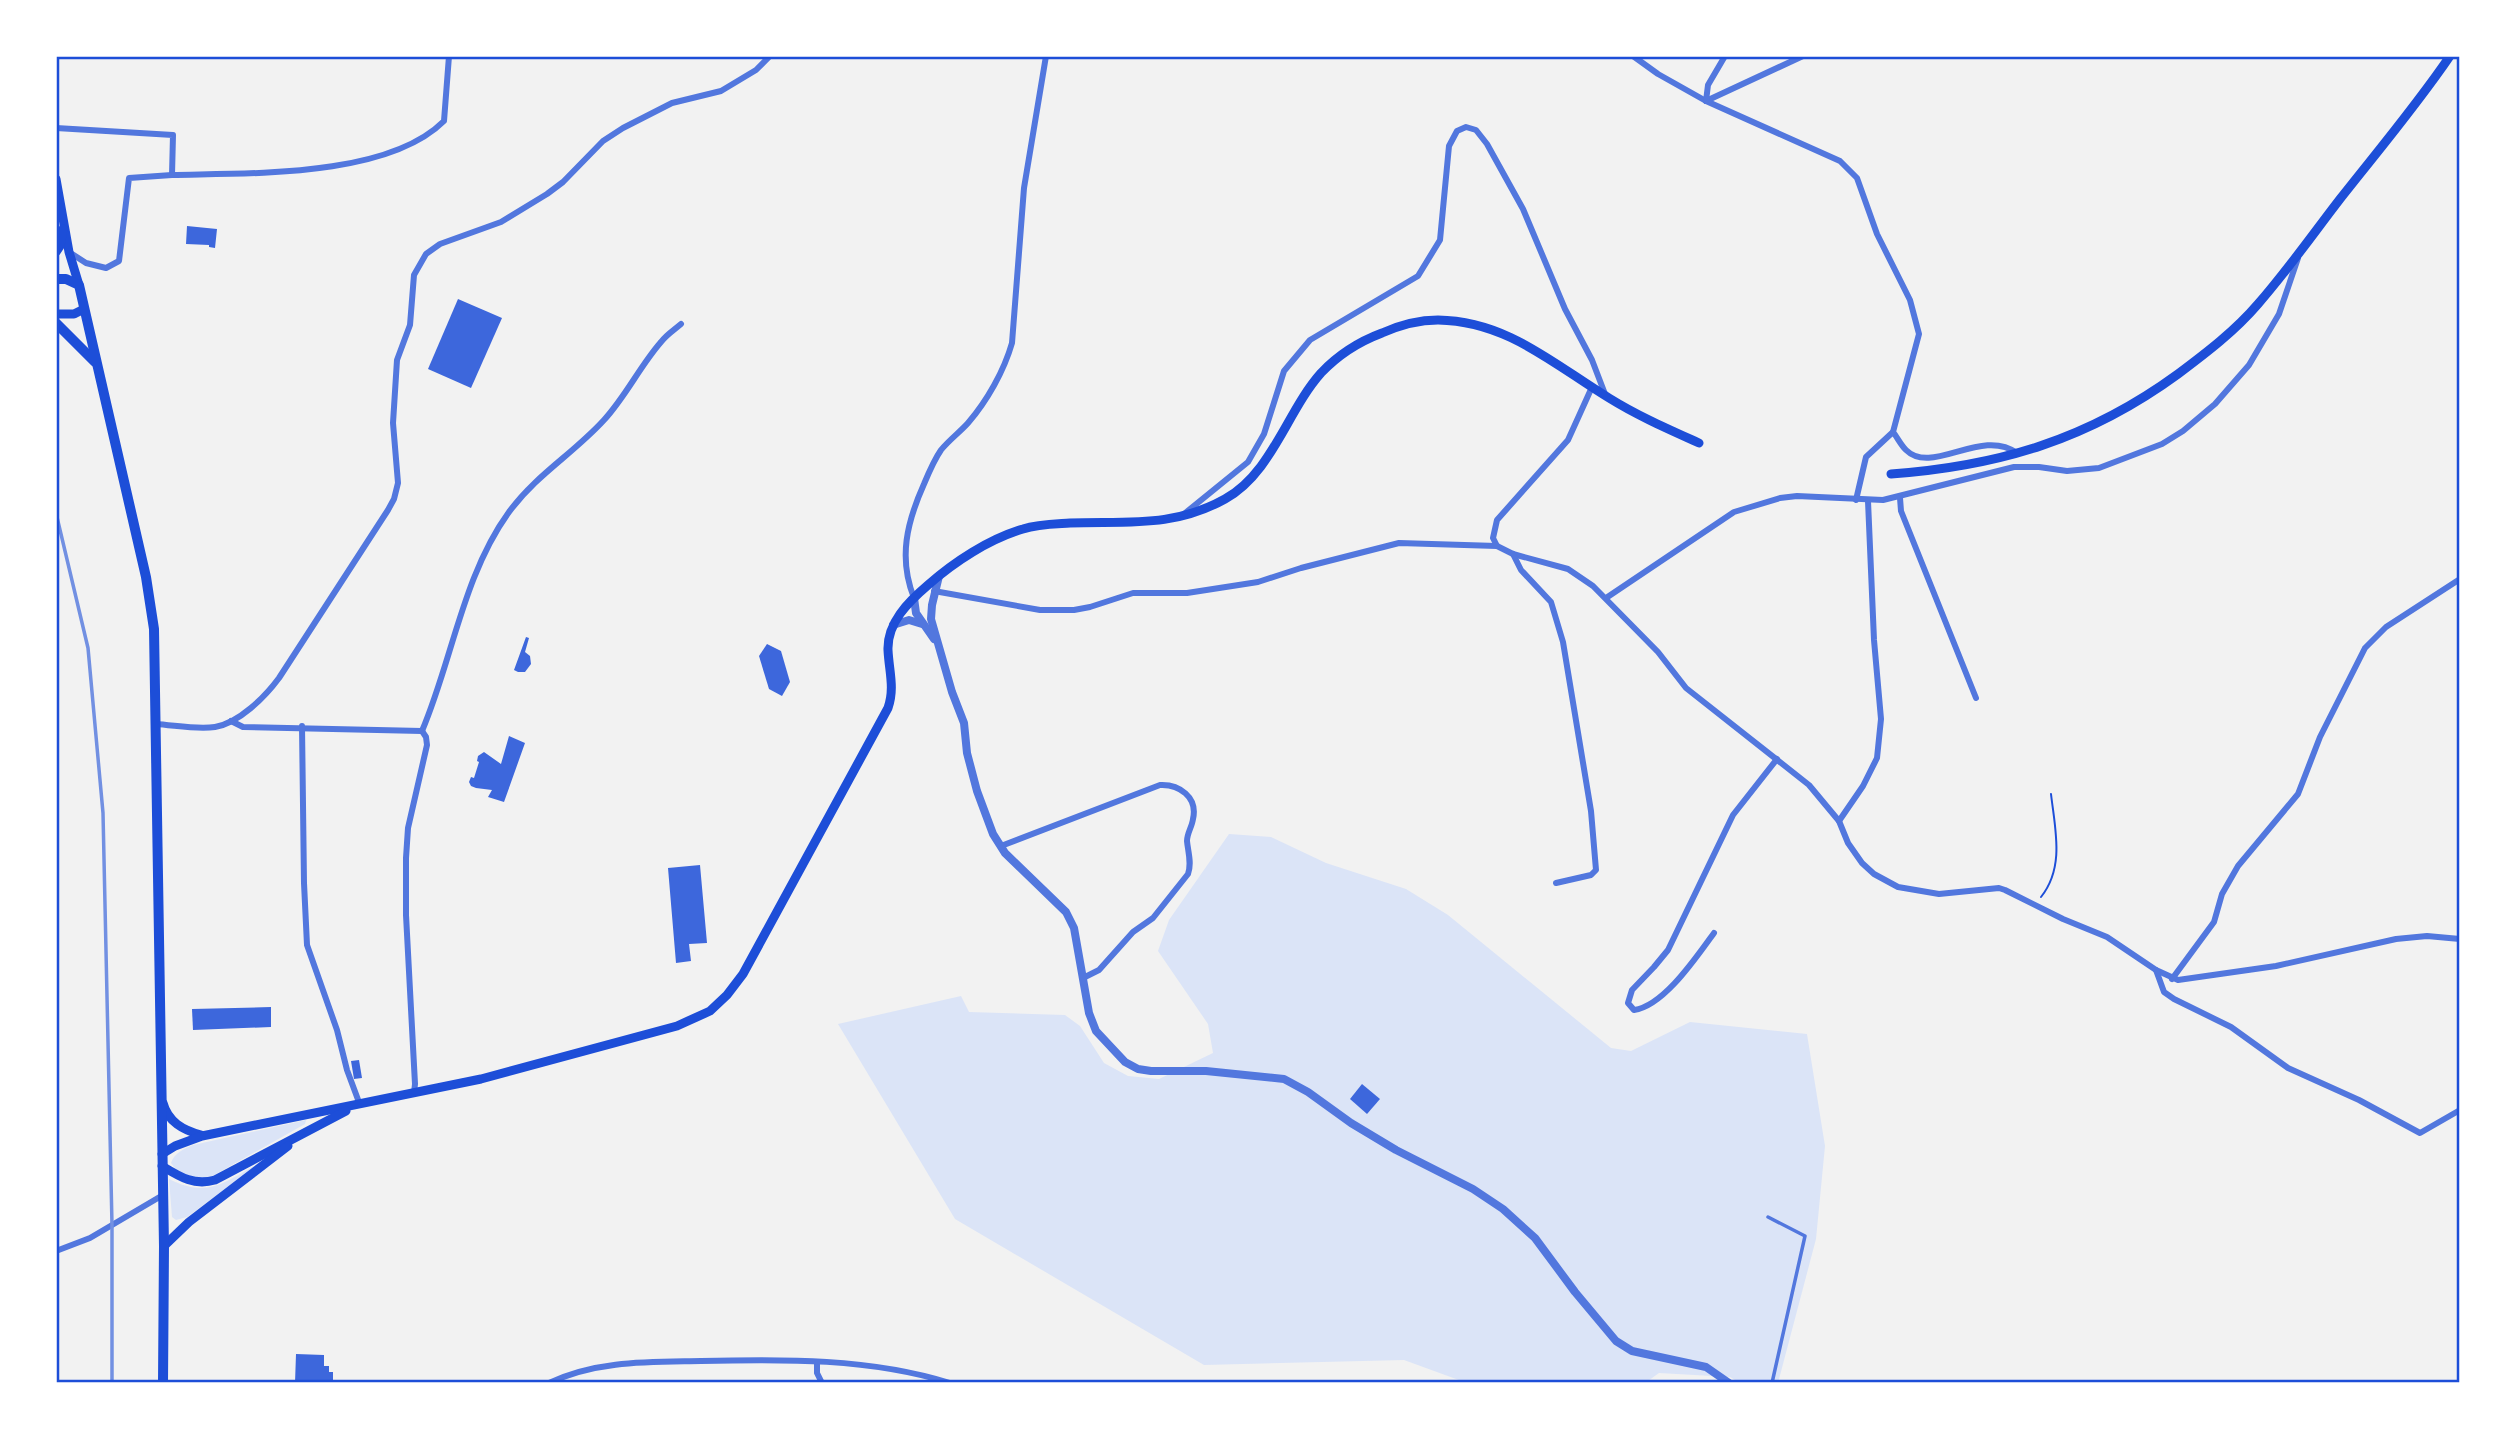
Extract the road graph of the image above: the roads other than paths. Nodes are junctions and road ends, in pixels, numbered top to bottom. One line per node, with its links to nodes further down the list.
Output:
1 (449, 56): 10 (street)
2 (770, 56): 45 (street)
3 (1046, 56): 38 (street)
4 (1633, 56): 8 (street)
5 (1725, 56): 8 (street)
6 (1803, 56): 8 (street)
7 (2451, 56): 15 (main road)
8 (1706, 102): 25 (street)
9 (56, 128): 10 (street)
10 (172, 175): 14 (street)
11 (56, 179): 12 (main road)
12 (64, 223): 13 (main road); 14 (main road)
13 (56, 252)
14 (69, 252): 17 (main road)
15 (2300, 252): 27 (main road); 29 (street)
16 (56, 279): 17 (main road)
17 (79, 285): 18 (main road)
18 (83, 309): 19 (main road); 22 (main road)
19 (56, 314)
20 (56, 323): 22 (main road)
21 (681, 324): 48 (street)
22 (96, 363): 46 (main road)
23 (1592, 387): 24 (main road); 32 (main road); 33 (street)
24 (1605, 396): 26 (main road); 32 (street)
25 (1893, 432): 27 (street); 30 (street)
26 (1699, 443)
27 (2017, 453): 28 (main road)
28 (1891, 474)
29 (1900, 498): 31 (street); 44 (street)
30 (1856, 500): 31 (street); 39 (street)
31 (1868, 501): 50 (street)
32 (1181, 517): 35 (main road)
33 (1497, 547): 34 (street); 37 (street)
34 (1513, 554): 39 (street); 52 (street)
35 (939, 576): 37 (street); 38 (main road)
36 (2460, 579): 57 (street)
37 (934, 591): 40 (street)
38 (914, 598): 40 (street); 41 (street); 42 (main road)
39 (1606, 598): 49 (street)
40 (932, 611): 43 (street)
41 (922, 624): 42 (street); 43 (street)
42 (892, 625): 58 (main road)
43 (937, 644): 51 (street)
44 (1976, 698)
45 (231, 722): 46 (street); 47 (street)
46 (155, 724): 59 (main road)
47 (302, 726): 48 (street); 60 (street)
48 (422, 730): 58 (street)
49 (1777, 759): 50 (street); 53 (street)
50 (1839, 821): 55 (street)
51 (1001, 846): 56 (street); 56 (street)
52 (1556, 883)
53 (1714, 933)
54 (2460, 939): 57 (street)
55 (2156, 970): 57 (street); 61 (street)
56 (1083, 978): 75 (street)
57 (2172, 979)
58 (414, 1093): 60 (main road)
59 (160, 1096): 63 (main road); 64 (main road)
60 (357, 1106): 62 (main road); 63 (main road)
61 (2460, 1111)
62 (302, 1135): 65 (main road); 68 (main road)
63 (202, 1136): 64 (main road)
64 (162, 1154): 65 (main road)
65 (162, 1166): 66 (main road)
66 (163, 1195): 68 (main road); 69 (street)
67 (1768, 1217): 76 (lane)
68 (164, 1246): 71 (main road)
69 (56, 1251)
70 (817, 1362): 72 (street); 73 (street); 74 (street)
71 (163, 1383)
72 (549, 1383)
73 (822, 1383)
74 (950, 1383)
75 (1729, 1383)
76 (1772, 1383)

